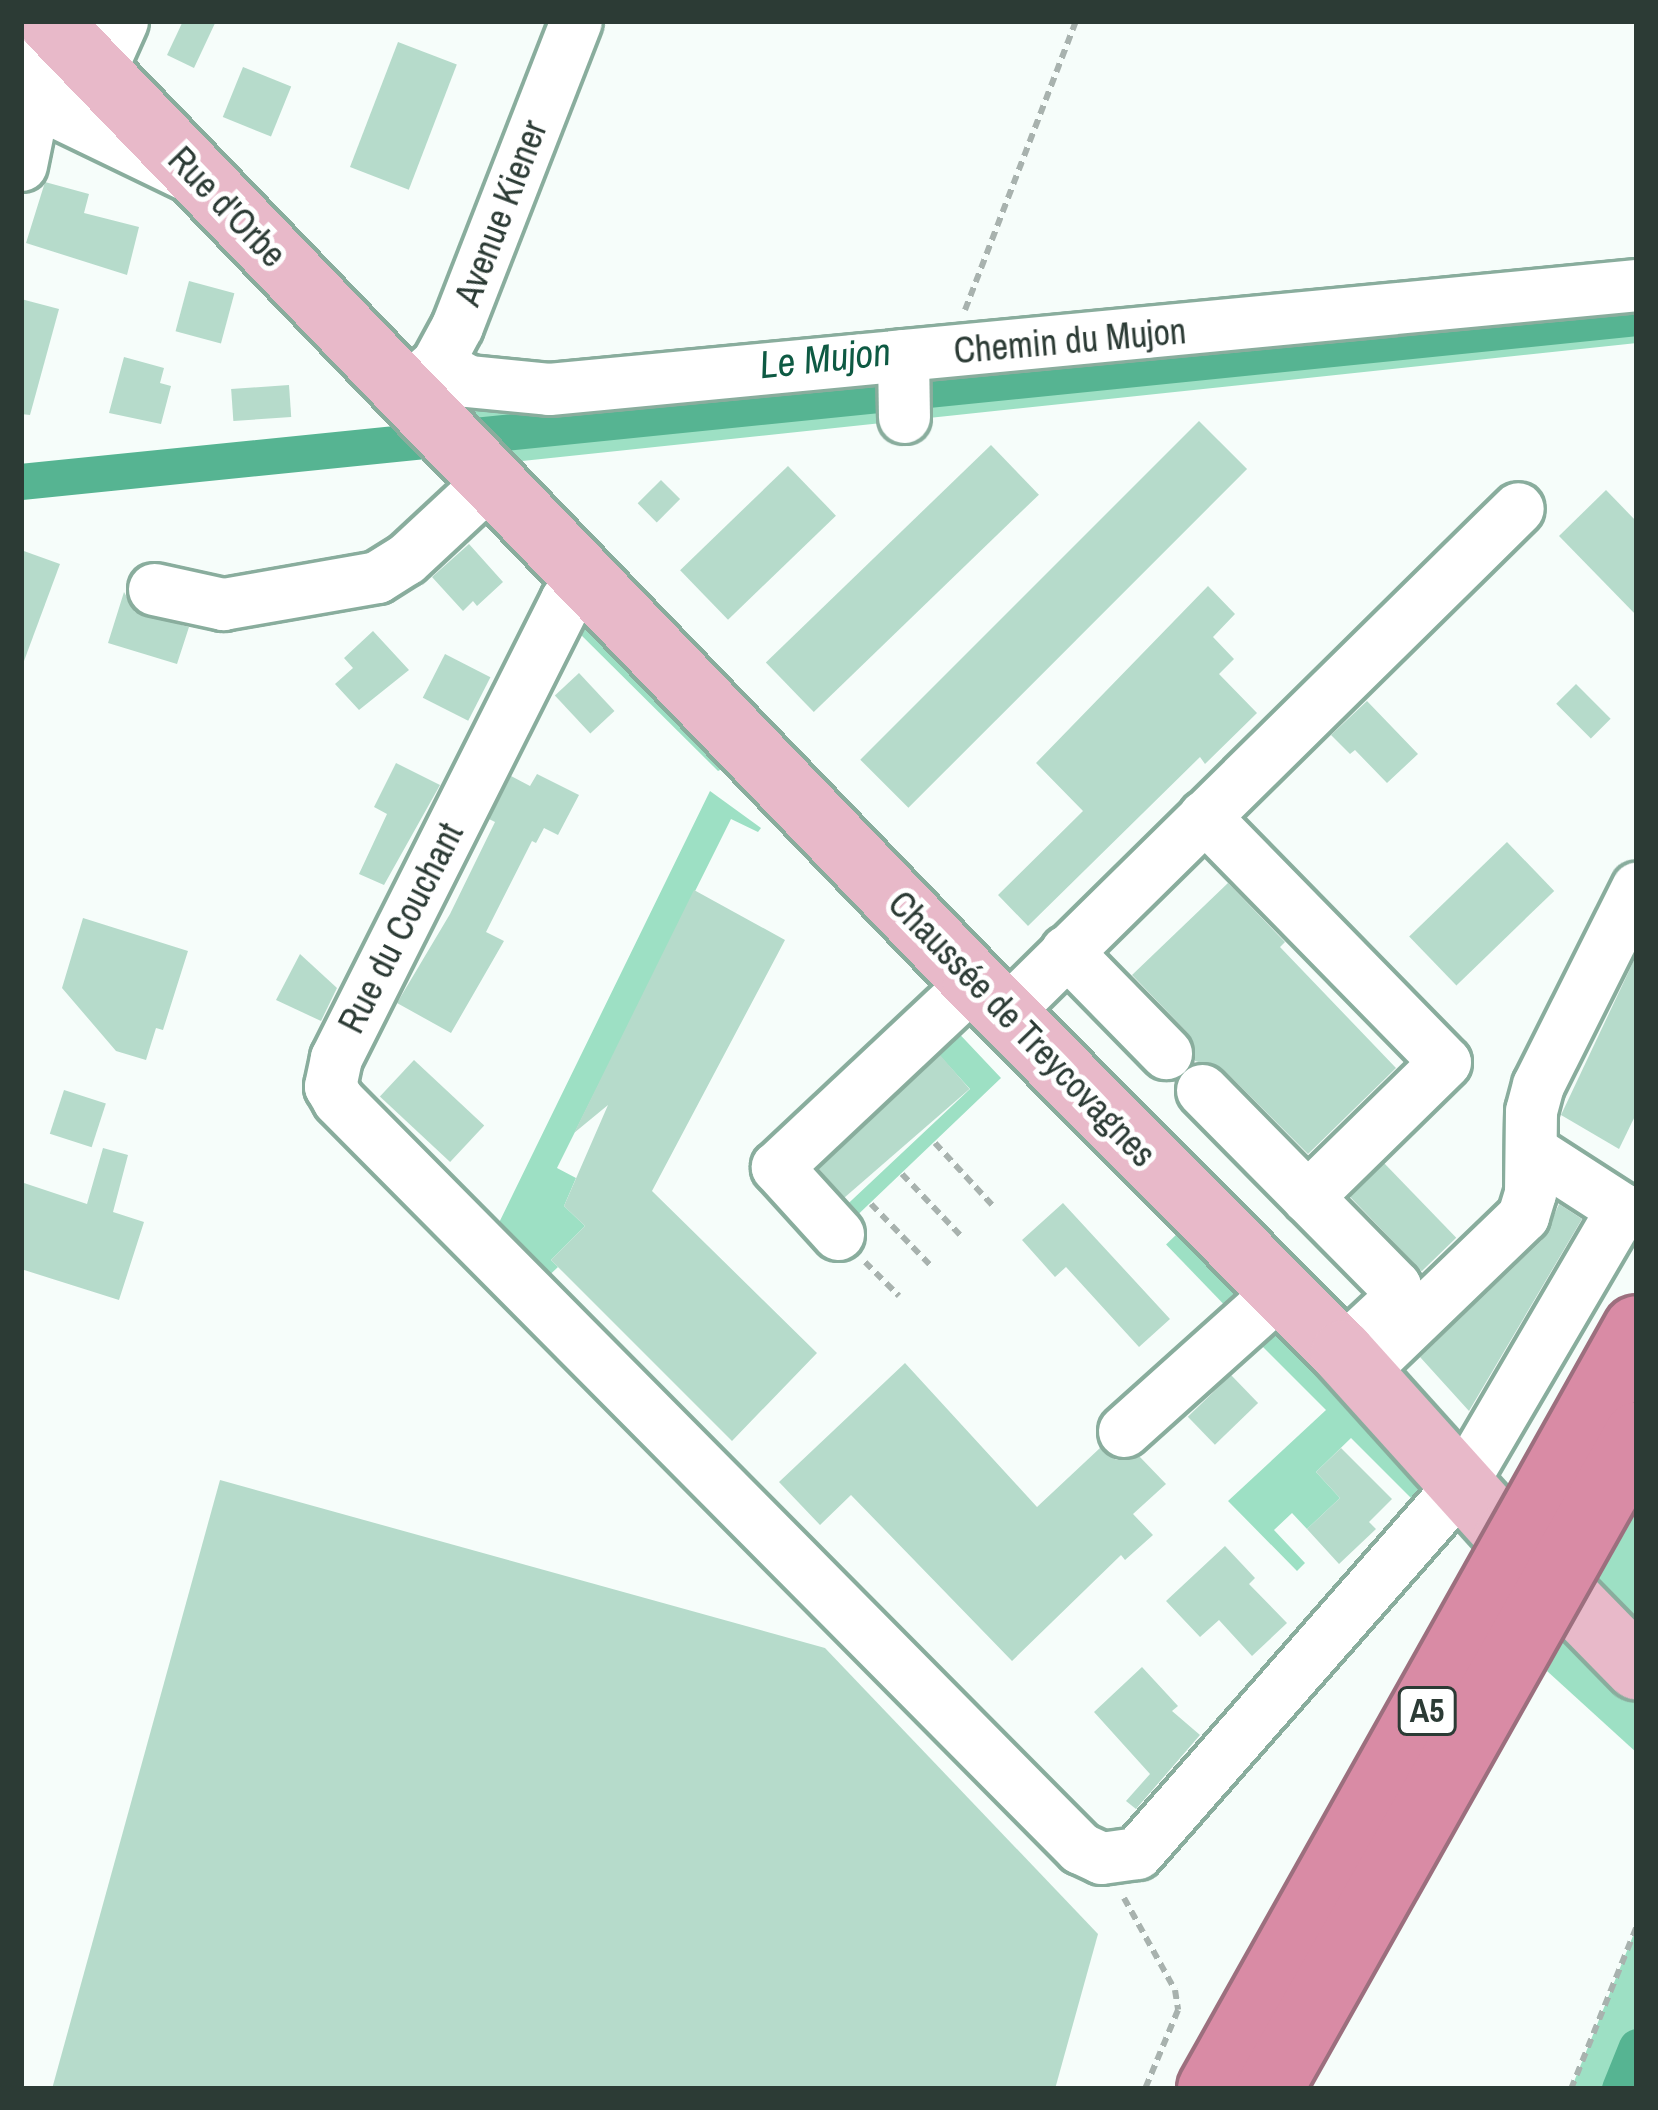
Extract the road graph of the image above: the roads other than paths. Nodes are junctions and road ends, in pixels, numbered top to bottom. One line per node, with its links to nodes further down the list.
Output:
1 (30, 21): 5 (street)
2 (50, 21): 4 (main road, Rue d'Orbe)
3 (575, 21): 10 (street, Avenue Kiener)
4 (110, 48): 5 (street); 7 (main road, Rue d'Orbe)
5 (27, 100): 6 (street); 7 (street)
6 (21, 165)
7 (206, 184): 10 (main road, Rue d'Orbe)
8 (1637, 285): 9 (street, Chemin du Mujon)
9 (926, 354): 10 (street, Chemin du Mujon); 11 (street)
10 (422, 389): 12 (main road, Chaussée de Treycovagnes)
11 (904, 417)
12 (483, 474): 14 (main road, Chaussée de Treycovagnes); 15 (street)
13 (1518, 508): 16 (street)
14 (584, 576): 19 (main road, Chaussée de Treycovagnes); 30 (street, Rue du Couchant)
15 (154, 589)
16 (1204, 816): 18 (street); 23 (street)
17 (1637, 887): 22 (street)
18 (1066, 951): 19 (street); 20 (street)
19 (990, 997): 24 (street); 25 (main road, Chaussée de Treycovagnes)
20 (1166, 1053)
21 (1202, 1090): 23 (street)
22 (1532, 1151): 27 (street); 30 (street)
23 (1307, 1197): 27 (street)
24 (854, 1218)
25 (1282, 1289): 27 (main road, Chaussée de Treycovagnes); 28 (street)
26 (1637, 1329): 32 (highway, A5, bridge)
27 (1352, 1362): 30 (main road, Chaussée de Treycovagnes)
28 (1124, 1431)
29 (1637, 1436): 33 (highway, A5, bridge)
30 (1461, 1484): 31 (main road, Chaussée de Treycovagnes)
31 (1637, 1668)
32 (1211, 2089)
33 (1269, 2089)

